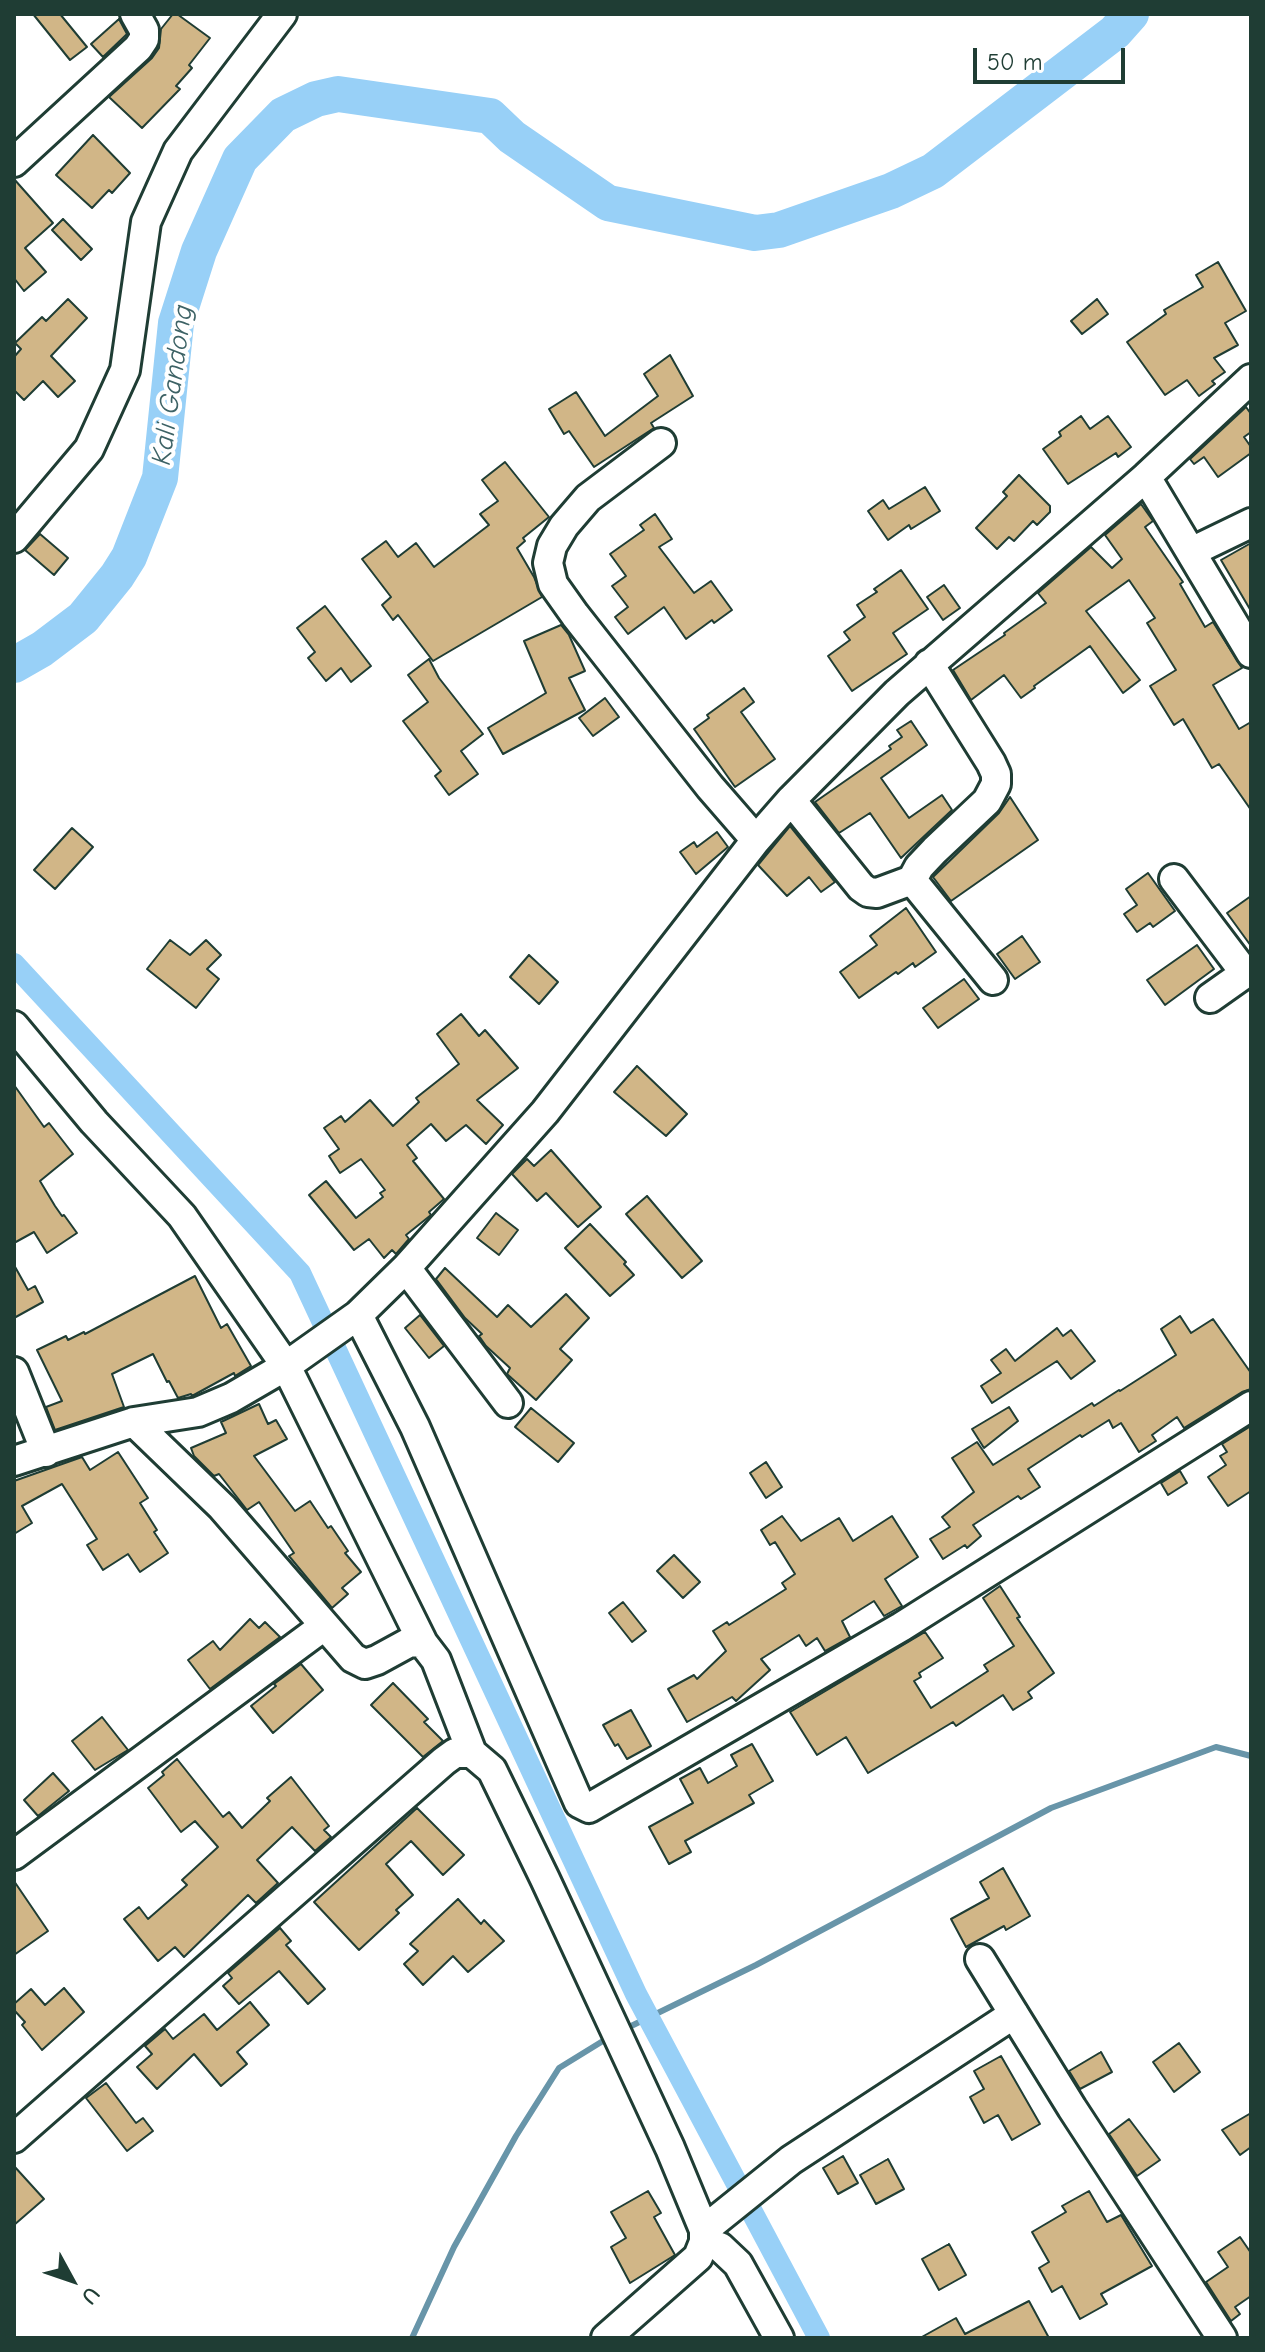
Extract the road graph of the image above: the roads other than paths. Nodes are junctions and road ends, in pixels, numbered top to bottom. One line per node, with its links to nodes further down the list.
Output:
1 (135, 14): 3 (street)
2 (282, 14): 8 (street)
3 (14, 162)
4 (1251, 379): 6 (street)
5 (661, 443): 13 (street)
6 (1146, 477): 9 (street); 11 (street)
7 (1251, 523): 9 (street)
8 (14, 538)
9 (1191, 552): 10 (street)
10 (1251, 653)
11 (929, 664): 12 (street); 15 (street)
12 (791, 800): 13 (street); 15 (street)
13 (756, 840): 20 (street)
14 (1174, 879): 16 (street)
15 (912, 880): 17 (street)
16 (1248, 971): 18 (street)
17 (993, 980)
18 (1210, 998)
19 (14, 1026): 22 (street)
20 (406, 1268): 21 (street); 24 (street)
21 (350, 1321): 22 (street); 25 (street)
22 (295, 1361): 26 (street); 30 (street)
23 (14, 1372): 27 (street)
24 (508, 1403)
25 (1251, 1406)
26 (134, 1422): 27 (street); 29 (street)
27 (46, 1452): 28 (street)
28 (14, 1461)
29 (324, 1626): 30 (street); 32 (street)
30 (423, 1643): 31 (street)
31 (472, 1753): 35 (street); 36 (street)
32 (14, 1855)
33 (980, 1959): 34 (street)
34 (1014, 2014): 36 (street); 39 (street)
35 (14, 2138)
36 (711, 2229): 37 (street); 38 (street)
37 (606, 2338)
38 (779, 2338)
39 (1222, 2338)

